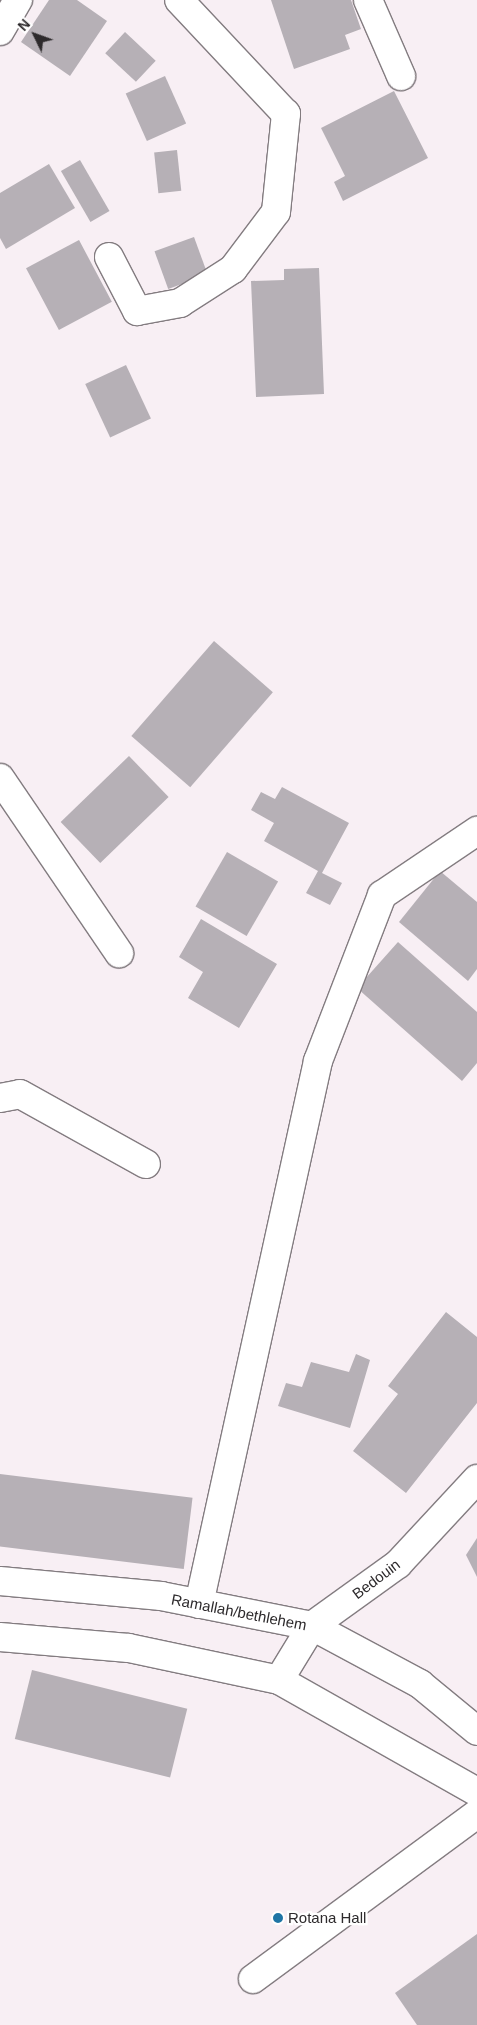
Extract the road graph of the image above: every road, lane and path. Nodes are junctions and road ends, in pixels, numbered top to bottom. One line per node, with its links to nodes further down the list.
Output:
1 (18, 0): 4 (street)
2 (179, 0): 6 (street)
3 (368, 0): 5 (street)
4 (0, 31)
5 (401, 76)
6 (109, 257)
7 (0, 778): 9 (street)
8 (477, 831): 14 (street)
9 (119, 953)
10 (0, 1098): 11 (street)
11 (146, 1164)
12 (477, 1479): 15 (street, Bedouin)
13 (0, 1581): 14 (street, Ramallah/bethlehem)
14 (199, 1604): 15 (street, Ramallah/bethlehem)
15 (312, 1626): 17 (street, Bedouin); 18 (street, Ramallah/bethlehem)
16 (0, 1638): 17 (street)
17 (279, 1680): 19 (street)
18 (477, 1731)
19 (477, 1792)
20 (477, 1814): 21 (street)
21 (254, 1979)

